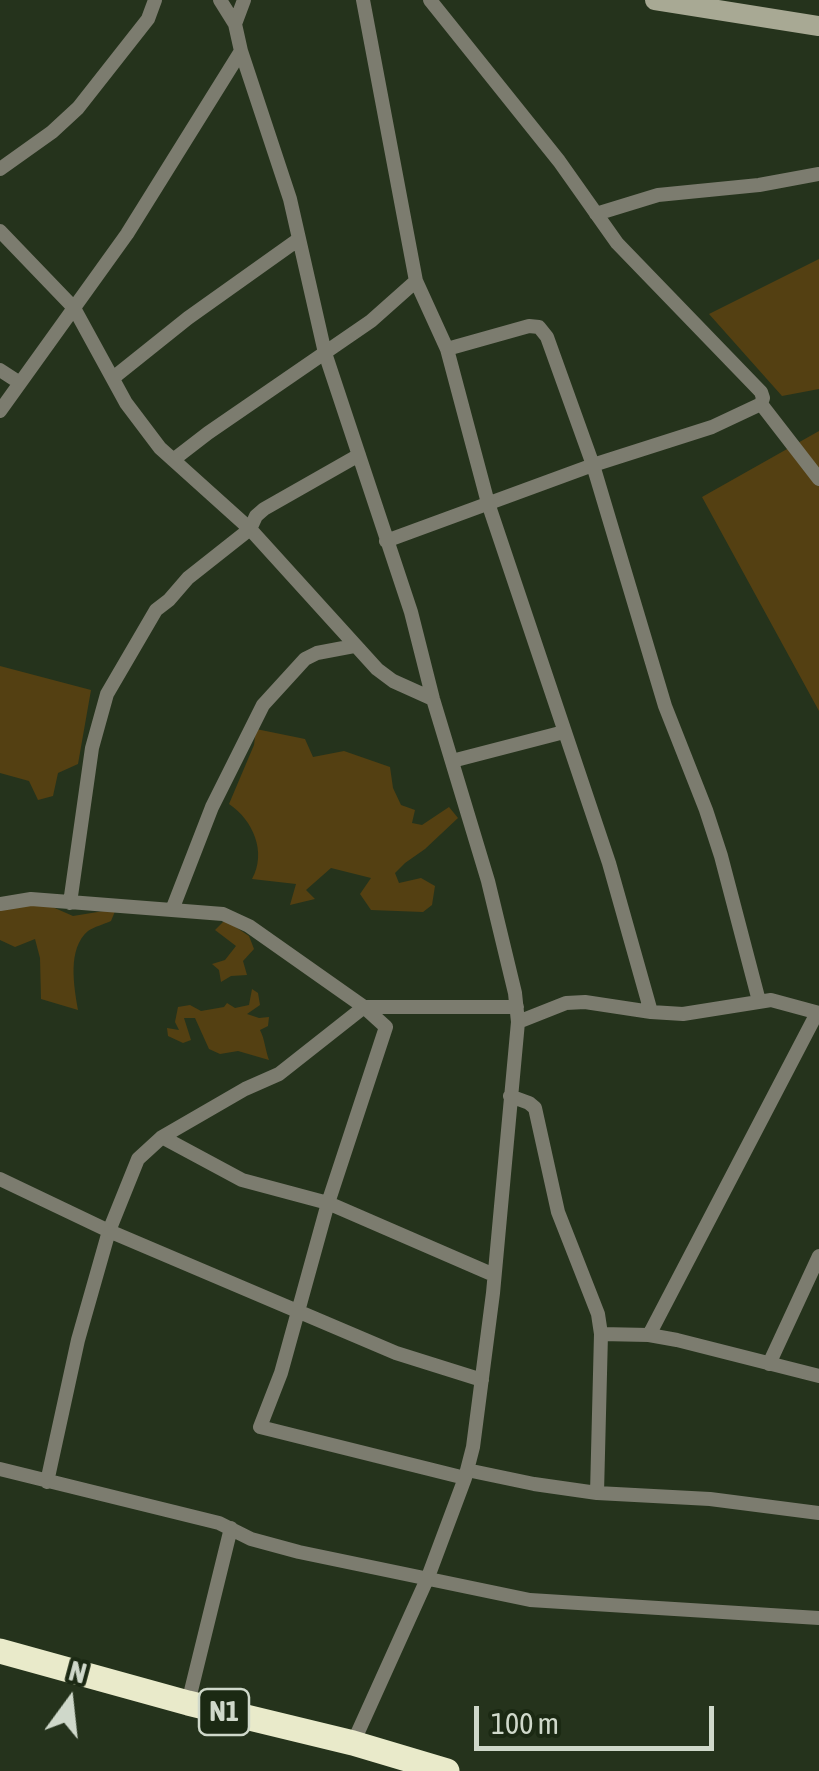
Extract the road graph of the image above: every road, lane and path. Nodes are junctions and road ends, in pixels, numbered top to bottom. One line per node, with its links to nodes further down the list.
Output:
1 (155, 0): 10 (street)
2 (220, 0): 7 (street)
3 (244, 0): 7 (street)
4 (363, 0): 15 (street)
5 (430, 0): 12 (street)
6 (656, 0): 8 (street)
7 (234, 24): 9 (street)
8 (819, 26)
9 (241, 51): 14 (street); 16 (street)
10 (0, 169)
11 (819, 174): 12 (street)
12 (596, 214): 22 (street)
13 (0, 231): 16 (street)
14 (299, 240): 18 (street); 20 (street)
15 (416, 281): 17 (street); 18 (street)
16 (74, 308): 20 (street); 21 (street)
17 (447, 349): 26 (street); 28 (street)
18 (325, 353): 24 (street); 25 (street)
19 (0, 370): 21 (street)
20 (113, 378): 25 (street)
21 (20, 383): 23 (street)
22 (761, 404): 26 (street); 27 (street)
23 (0, 411)
24 (359, 455): 29 (street); 30 (street)
25 (173, 460): 29 (street)
26 (593, 464): 28 (street); 38 (street)
27 (819, 479)
28 (488, 503): 30 (street); 33 (street)
29 (250, 529): 31 (street); 35 (street)
30 (386, 541): 32 (street)
31 (354, 646): 32 (street); 37 (street)
32 (434, 699): 34 (street)
33 (564, 732): 34 (street); 40 (street)
34 (452, 761): 42 (street)
35 (70, 903): 36 (street); 37 (street)
36 (0, 904)
37 (172, 910): 39 (street)
38 (759, 1000): 40 (street); 41 (street)
39 (364, 1007): 42 (street); 44 (street); 46 (street)
40 (650, 1012): 42 (street)
41 (818, 1013): 52 (street)
42 (518, 1014): 43 (street)
43 (510, 1096): 49 (street); 51 (street)
44 (162, 1136): 46 (street); 47 (street)
45 (0, 1178): 47 (street)
46 (328, 1204): 49 (street); 50 (street)
47 (109, 1231): 50 (street); 58 (street)
48 (819, 1256): 53 (street)
49 (494, 1274): 55 (street)
50 (298, 1312): 55 (street); 57 (street)
51 (601, 1334): 52 (street); 59 (street)
52 (649, 1335): 53 (street)
53 (769, 1364): 54 (street)
54 (819, 1376)
55 (482, 1380): 57 (street)
56 (0, 1469): 58 (street)
57 (466, 1474): 59 (street); 62 (street)
58 (47, 1482): 61 (street)
59 (596, 1492): 60 (street)
60 (819, 1513)
61 (232, 1528): 62 (street); 65 (street)
62 (428, 1577): 63 (street); 66 (street)
63 (819, 1618)
64 (0, 1651): 65 (highway, N1)
65 (188, 1703): 66 (highway, N1)
66 (353, 1743): 67 (highway, N1)
67 (447, 1771)

